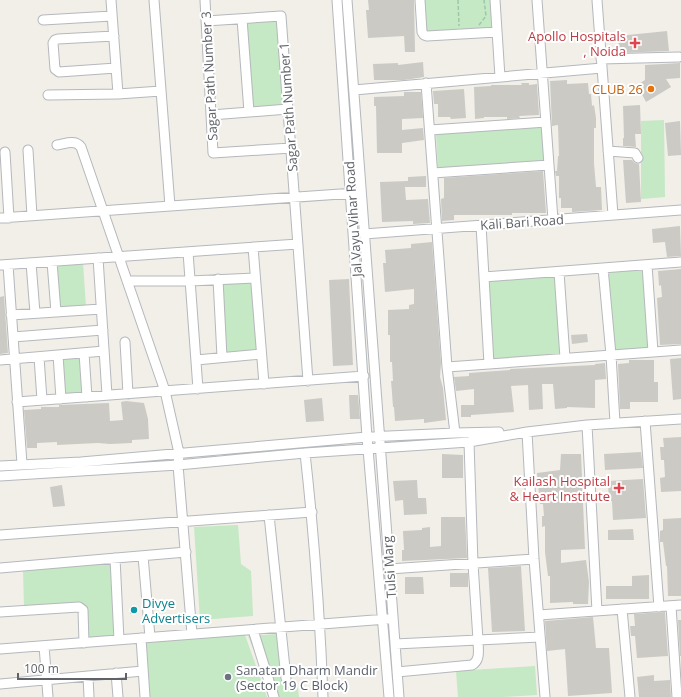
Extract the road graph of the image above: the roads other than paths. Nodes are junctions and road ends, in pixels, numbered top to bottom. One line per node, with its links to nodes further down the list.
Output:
1 (111, 0): 10 (street)
2 (154, 0): 23 (street)
3 (205, 0): 13 (street, Sagar Path Number 3)
4 (337, 0): 40 (street, Jal Vayu Vihar Road)
5 (347, 0): 22 (street, Jal Vayu Vihar Road)
6 (420, 0): 14 (street)
7 (495, 0): 14 (street)
8 (537, 0): 19 (street)
9 (597, 0): 17 (street)
10 (112, 16): 12 (street); 15 (street)
11 (242, 19): 13 (street); 26 (street, Sagar Path Number 1); 27 (street)
12 (43, 20)
13 (206, 21): 28 (street, Sagar Path Number 3)
14 (498, 32): 20 (street)
15 (114, 36): 18 (street); 18 (street)
16 (679, 57): 17 (street)
17 (601, 64): 19 (street); 34 (street)
18 (116, 68): 24 (street)
19 (542, 74): 20 (street); 29 (street)
20 (500, 77): 21 (street)
21 (426, 83): 22 (street); 30 (street)
22 (354, 90): 39 (street, Jal Vayu Vihar Road)
23 (161, 91): 24 (street); 42 (street)
24 (118, 94): 25 (street)
25 (48, 95)
26 (288, 109): 27 (street); 32 (street, Sagar Path Number 1)
27 (249, 112): 28 (street)
28 (211, 115): 32 (street, Sagar Path Number 3)
29 (546, 122): 30 (street); 37 (street)
30 (430, 130): 38 (street)
31 (58, 145): 44 (street)
32 (290, 148): 41 (street, Sagar Path Number 1)
33 (28, 150): 46 (street)
34 (608, 151): 36 (street); 45 (street)
35 (5, 152): 47 (street)
36 (638, 158)
37 (549, 165): 38 (street); 48 (street)
38 (433, 173): 50 (street)
39 (361, 192): 40 (street); 51 (street, Jal Vayu Vihar Road)
40 (351, 193): 41 (street); 91 (street, Jal Vayu Vihar Road)
41 (294, 197): 42 (street); 52 (street, Sagar Path Number 1)
42 (170, 206): 44 (street)
43 (681, 210): 45 (street, Kali Bari Road)
44 (103, 211): 46 (street); 55 (street)
45 (613, 215): 48 (street, Kali Bari Road)
46 (32, 216): 47 (street)
47 (5, 218)
48 (553, 220): 49 (street, Kali Bari Road)
49 (481, 225): 50 (street, Kali Bari Road); 64 (street)
50 (437, 228): 51 (street, Kali Bari Road); 90 (street)
51 (364, 234): 110 (street, Jal Vayu Vihar Road)
52 (298, 244): 53 (street); 92 (street, Sagar Path Number 1)
53 (253, 247): 54 (street); 65 (street)
54 (188, 252): 55 (street); 68 (street)
55 (119, 257): 56 (street); 67 (street)
56 (98, 258): 57 (street); 69 (street)
57 (52, 262): 59 (street); 70 (street)
58 (681, 262): 61 (street)
59 (31, 263): 60 (street); 71 (street)
60 (4, 265): 72 (street)
61 (647, 265): 62 (street); 78 (street)
62 (603, 268): 63 (street); 82 (street)
63 (559, 272): 64 (street); 85 (street)
64 (484, 277): 89 (street)
65 (255, 278): 66 (street); 80 (street)
66 (218, 279): 68 (street); 84 (street)
67 (127, 281): 68 (street); 95 (street)
68 (190, 281): 88 (street)
69 (101, 309): 70 (street); 73 (street)
70 (56, 312): 71 (street)
71 (35, 313): 72 (street)
72 (11, 315): 74 (street)
73 (103, 330): 74 (street); 77 (street)
74 (13, 337): 86 (street)
75 (125, 342): 96 (street)
76 (681, 350): 78 (street)
77 (104, 351): 79 (street); 97 (street)
78 (653, 352): 82 (street)
79 (84, 353): 81 (street); 98 (street)
80 (261, 354): 84 (street); 93 (street)
81 (58, 355): 83 (street); 99 (street)
82 (611, 355): 85 (street); 104 (street)
83 (39, 357): 86 (street); 100 (street)
84 (222, 358): 88 (street)
85 (565, 358): 89 (street)
86 (14, 359): 87 (street); 101 (street)
87 (0, 360)
88 (196, 360): 94 (street)
89 (489, 364): 90 (street)
90 (447, 367): 107 (street)
91 (364, 376): 92 (street); 109 (street, Jal Vayu Vihar Road)
92 (308, 380): 93 (street)
93 (264, 384): 94 (street)
94 (198, 389): 95 (street)
95 (165, 391): 96 (street); 115 (street)
96 (128, 394): 97 (street)
97 (107, 395): 98 (street)
98 (88, 397): 99 (street)
99 (61, 399): 100 (street)
100 (42, 400): 101 (street)
101 (17, 402): 117 (street)
102 (681, 418): 103 (street)
103 (645, 421): 104 (street); 134 (street)
104 (615, 423): 105 (street)
105 (587, 425): 106 (street); 136 (street)
106 (527, 432): 107 (street); 111 (street); 128 (street)
107 (455, 433): 108 (street)
108 (417, 436): 110 (street); 112 (street)
109 (367, 437): 110 (street); 114 (street, Tulsi Marg); 115 (street)
110 (380, 437): 113 (street, Tulsi Marg)
111 (469, 442): 112 (street); 129 (street)
112 (417, 446): 113 (street)
113 (381, 449): 114 (street); 131 (street, Tulsi Marg)
114 (368, 450): 116 (street); 140 (street, Tulsi Marg)
115 (179, 453): 117 (street); 118 (street)
116 (305, 453): 118 (street); 121 (street)
117 (22, 464): 119 (street)
118 (178, 465): 120 (street); 123 (street)
119 (0, 466)
120 (0, 476)
121 (312, 512): 122 (street); 141 (street)
122 (269, 515): 123 (street); 142 (street)
123 (183, 522): 124 (street); 125 (street)
124 (0, 535)
125 (186, 552): 126 (street); 144 (street)
126 (143, 556): 127 (street); 146 (street)
127 (115, 558): 130 (street); 147 (street)
128 (534, 560): 129 (street); 138 (street)
129 (473, 564): 131 (street); 148 (street)
130 (0, 568)
131 (389, 569): 139 (street, Tulsi Marg)
132 (681, 605): 133 (street)
133 (671, 606): 134 (street); 170 (street)
134 (659, 607): 135 (street)
135 (622, 609): 136 (street); 169 (street)
136 (597, 611): 138 (street)
137 (0, 612): 149 (street)
138 (539, 615): 145 (street)
139 (393, 619): 140 (street); 150 (street, Tulsi Marg)
140 (383, 620): 141 (street); 166 (street, Tulsi Marg)
141 (320, 624): 142 (street); 165 (street)
142 (281, 628): 143 (street); 157 (street)
143 (253, 630): 144 (street); 164 (street)
144 (192, 634): 146 (street)
145 (540, 636): 148 (street); 168 (street)
146 (145, 638): 147 (street); 153 (street)
147 (119, 640): 149 (street)
148 (478, 640): 150 (street); 154 (street)
149 (84, 642): 151 (street)
150 (395, 644): 154 (street, Tulsi Marg)
151 (44, 646): 152 (street); 158 (street)
152 (0, 649)
153 (144, 671): 155 (street); 163 (street)
154 (397, 672): 167 (street, Tulsi Marg)
155 (116, 673): 156 (street); 162 (street)
156 (88, 676): 158 (street); 161 (street)
157 (286, 678)
158 (46, 680): 159 (street); 160 (street)
159 (0, 684)
160 (48, 697)
161 (89, 697)
162 (118, 697)
163 (145, 697)
164 (274, 697)
165 (323, 697)
166 (389, 697)
167 (399, 697)
168 (545, 697)
169 (630, 697)
170 (676, 697)

